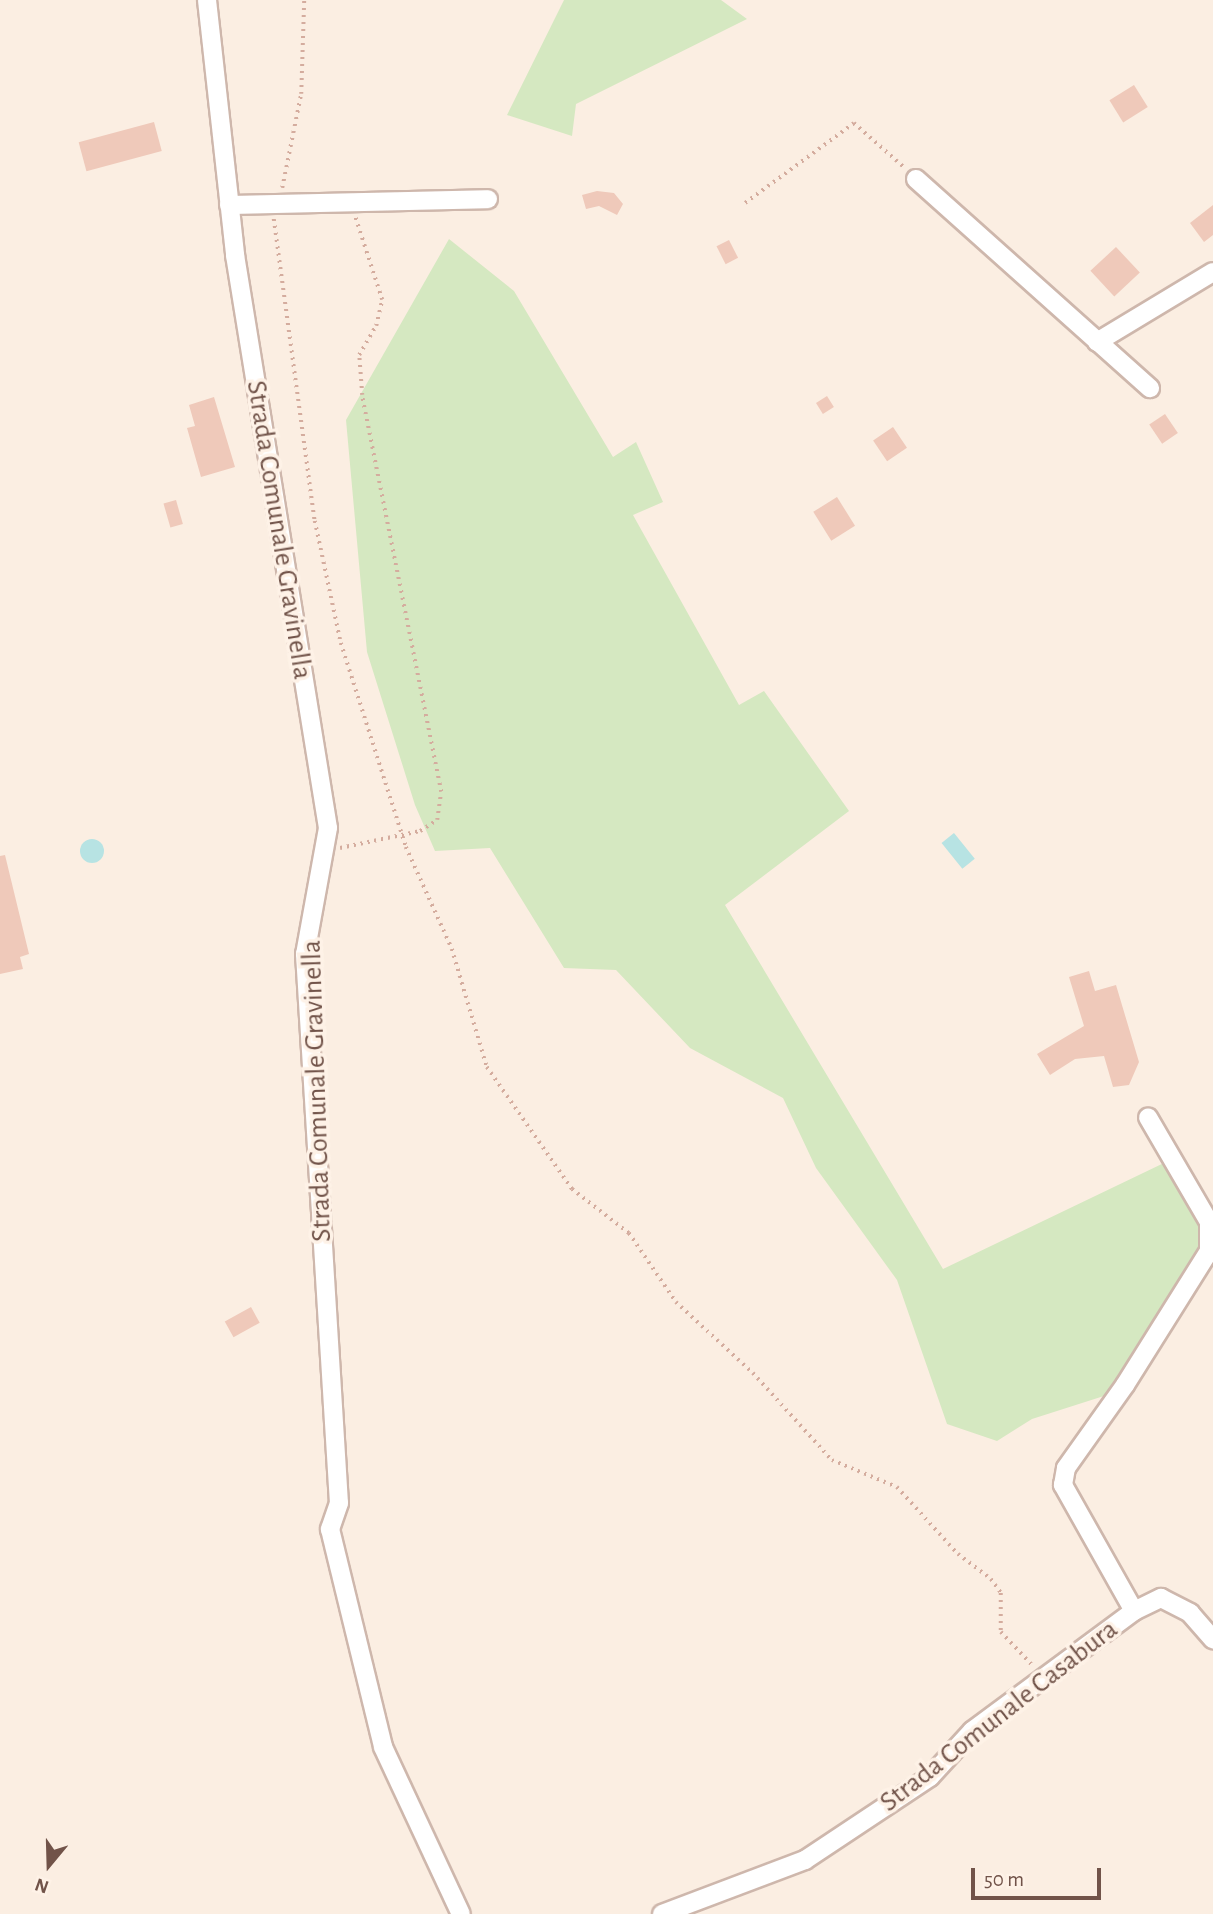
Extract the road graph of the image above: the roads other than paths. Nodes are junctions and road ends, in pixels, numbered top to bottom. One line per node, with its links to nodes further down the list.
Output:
1 (207, 0): 4 (street, Strada Comunale Gravinella)
2 (916, 179): 6 (street)
3 (488, 199): 4 (street)
4 (229, 205): 11 (street, Strada Comunale Gravinella)
5 (1213, 272): 6 (street)
6 (1097, 342): 7 (street)
7 (1150, 388)
8 (1148, 1117): 9 (street)
9 (1134, 1611): 10 (street, Strada Comunale Casabura); 12 (street, Strada Comunale Casabura)
10 (1213, 1639)
11 (461, 1914)
12 (662, 1914)

